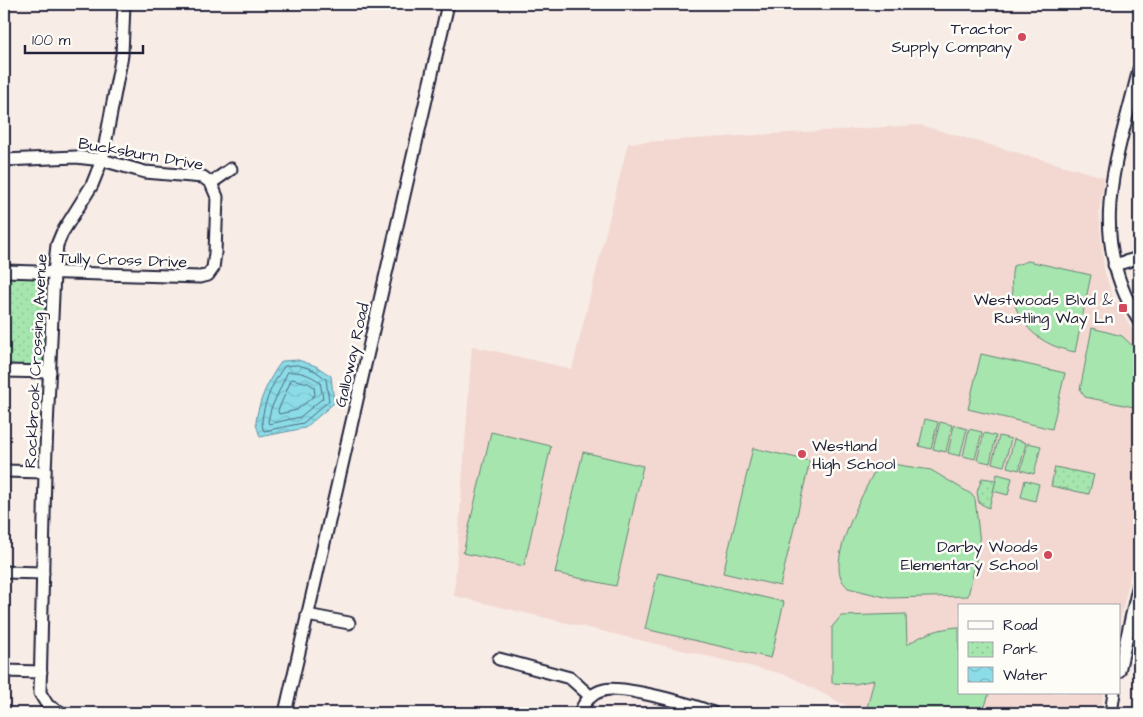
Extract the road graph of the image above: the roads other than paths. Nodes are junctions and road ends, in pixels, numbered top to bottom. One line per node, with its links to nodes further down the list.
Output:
1 (124, 4): 5 (street, Rockbrook Crossing Avenue)
2 (448, 4): 21 (street, Galloway Road)
3 (1139, 69): 9 (street)
4 (4, 160): 5 (street, Bucksburn Drive)
5 (102, 160): 7 (street, Bucksburn Drive); 12 (street, Rockbrook Crossing Avenue)
6 (231, 169): 7 (street)
7 (211, 183): 11 (street, Bucksburn Drive)
8 (1139, 258): 9 (street)
9 (1114, 266): 13 (street)
10 (4, 271): 12 (street, Tully Cross Drive)
11 (211, 272): 12 (street, Tully Cross Drive)
12 (54, 273): 15 (street, Rockbrook Crossing Avenue)
13 (1139, 321)
14 (4, 371): 15 (street)
15 (50, 372): 17 (street, Rockbrook Crossing Avenue)
16 (4, 471): 17 (street)
17 (45, 472): 19 (street, Rockbrook Crossing Avenue)
18 (4, 572): 19 (street)
19 (43, 573): 27 (street, Rockbrook Crossing Avenue)
20 (1139, 584): 22 (street)
21 (307, 615): 23 (street); 31 (street, Galloway Road)
22 (1135, 619): 25 (street)
23 (349, 624)
24 (499, 659): 29 (street)
25 (1120, 668)
26 (4, 671): 27 (street)
27 (41, 672): 30 (street, Rockbrook Crossing Avenue)
28 (1114, 694): 34 (street)
29 (590, 696): 32 (street); 33 (street)
30 (62, 713)
31 (285, 713)
32 (580, 713)
33 (714, 713)
34 (1110, 713)

